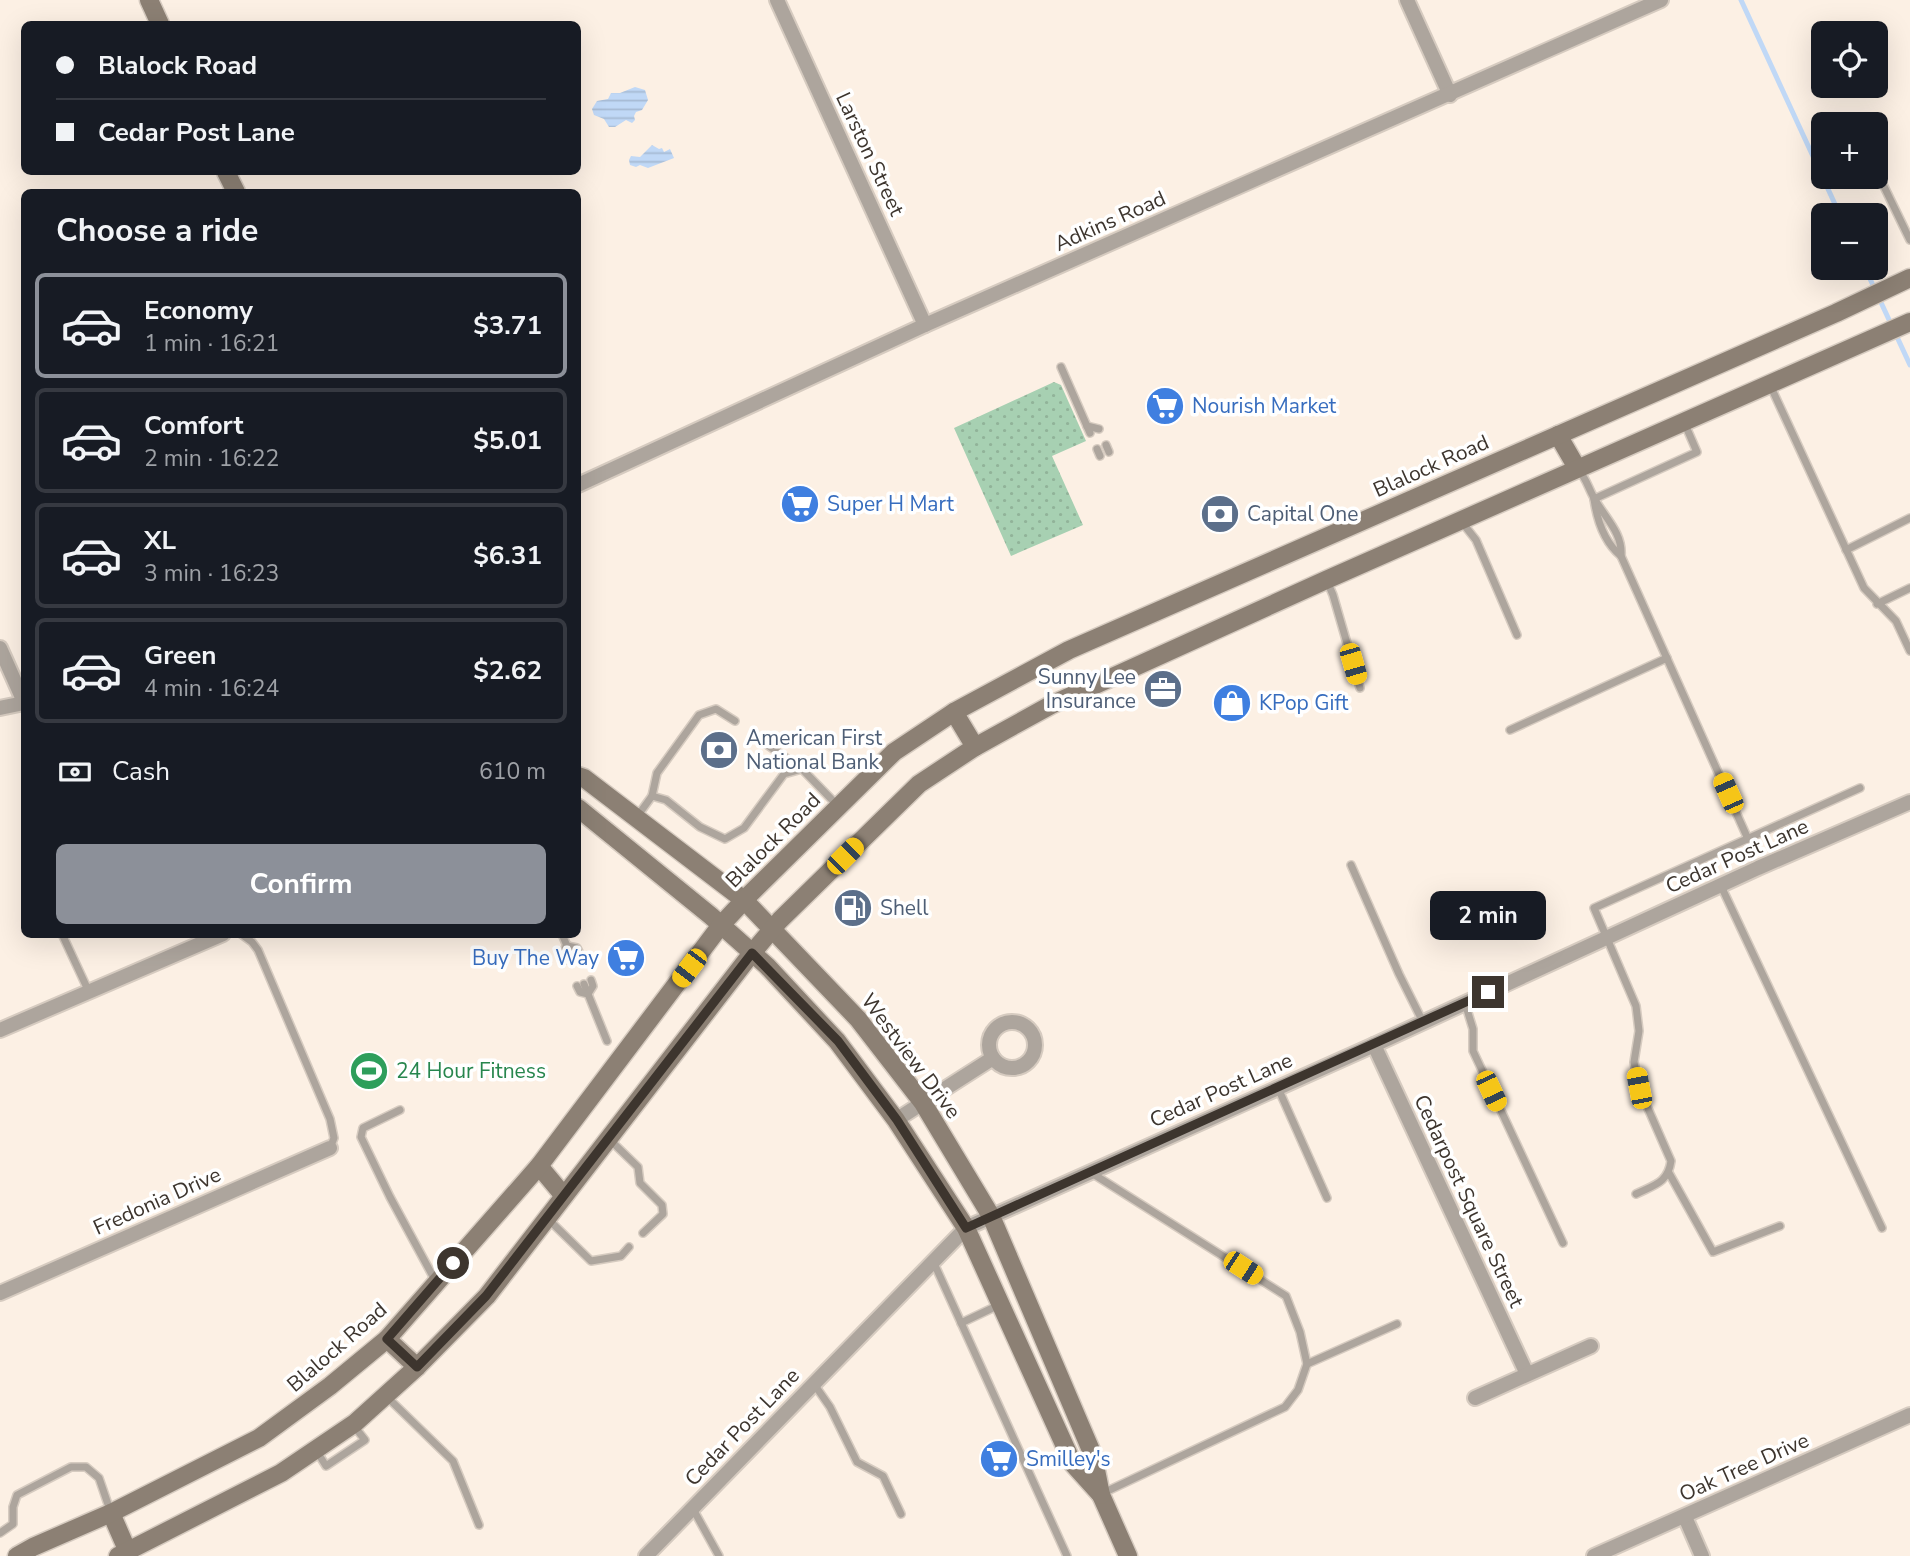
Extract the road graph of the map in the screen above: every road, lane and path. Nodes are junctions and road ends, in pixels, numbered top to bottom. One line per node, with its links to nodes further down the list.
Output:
1 (149, 0): 5 (main road)
2 (777, 0): 11 (street, Larston Street)
3 (1407, 0): 6 (street)
4 (1661, 0): 6 (street, Adkins Road)
5 (159, 21)
6 (1450, 95): 11 (street, Adkins Road)
7 (1885, 189): 8 (lane)
8 (1910, 240)
9 (1903, 281): 16 (main road, Blalock Road)
10 (1910, 322): 13 (main road)
11 (925, 324): 18 (street, Adkins Road)
12 (1061, 367): 15 (lane)
13 (1770, 384): 14 (main road); 22 (lane)
14 (1684, 422): 17 (main road); 19 (lane)
15 (1099, 429)
16 (1558, 435): 17 (main road); 34 (main road, Blalock Road)
17 (1577, 468): 19 (lane); 21 (main road)
18 (581, 484)
19 (1594, 499): 29 (lane)
20 (1910, 519): 22 (lane)
21 (1460, 520): 23 (main road); 26 (lane)
22 (1846, 550): 25 (lane)
23 (1326, 580): 30 (lane); 38 (main road)
24 (1910, 588): 25 (lane)
25 (1877, 604): 28 (lane)
26 (1517, 635)
27 (0, 648): 31 (street)
28 (1910, 651)
29 (1667, 658): 36 (lane); 47 (lane)
30 (1360, 688)
31 (21, 696)
32 (21, 704): 33 (street)
33 (0, 708)
34 (954, 712): 38 (main road); 44 (main road, Blalock Road)
35 (735, 721): 42 (lane)
36 (1510, 730)
37 (753, 735): 39 (lane)
38 (975, 747): 52 (main road)
39 (802, 769): 42 (lane); 44 (lane)
40 (581, 777): 46 (main road, Westview Drive)
41 (1860, 788): 47 (lane)
42 (652, 796): 46 (lane)
43 (1910, 802): 49 (street, Cedar Post Lane)
44 (839, 806): 50 (main road, Blalock Road)
45 (581, 810): 51 (main road, Westview Drive)
46 (636, 818): 50 (main road, Westview Drive)
47 (1748, 839): 57 (lane)
48 (1350, 865): 65 (lane)
49 (1720, 885): 57 (street, Cedar Post Lane); 86 (lane)
50 (744, 900): 51 (main road, Blalock Road); 52 (main road, Westview Drive)
51 (721, 925): 59 (main road, Westview Drive); 76 (main road, Blalock Road)
52 (772, 930): 59 (main road); 71 (main road, Westview Drive)
53 (64, 938): 62 (lane)
54 (214, 938): 62 (street)
55 (246, 938): 75 (lane)
56 (564, 938): 58 (lane)
57 (1605, 938): 64 (street, Cedar Post Lane); 78 (lane)
58 (567, 946): 60 (lane); 61 (lane)
59 (752, 953): 73 (main road, Westview Drive); 74 (main road)
60 (580, 954)
61 (569, 959)
62 (89, 992): 66 (street)
63 (588, 994): 63 (lane); 67 (lane)
64 (1465, 1003): 65 (street, Cedar Post Lane); 88 (lane)
65 (1423, 1022): 68 (street, Cedar Post Lane)
66 (0, 1030)
67 (607, 1041)
68 (1374, 1045): 70 (street, Cedar Post Lane); 100 (street, Cedarpost Square Street)
69 (993, 1058): 71 (street)
70 (1278, 1088): 77 (street, Cedar Post Lane); 81 (lane)
71 (923, 1103): 73 (street); 82 (main road, Westview Drive)
72 (400, 1110): 91 (lane)
73 (897, 1120): 85 (main road, Westview Drive)
74 (609, 1138): 80 (main road); 87 (lane)
75 (330, 1148): 92 (street, Fredonia Drive)
76 (539, 1166): 80 (main road); 91 (main road, Blalock Road)
77 (1090, 1172): 82 (street, Cedar Post Lane); 98 (lane)
78 (1669, 1173): 79 (lane); 84 (lane)
79 (1636, 1194)
80 (565, 1196): 83 (main road)
81 (1327, 1198)
82 (991, 1216): 85 (street, Cedar Post Lane); 105 (main road, Westview Drive)
83 (547, 1218): 89 (lane); 99 (main road)
84 (1780, 1226)
85 (966, 1228): 90 (street, Cedar Post Lane); 93 (main road, Westview Drive)
86 (1882, 1228)
87 (643, 1233)
88 (1563, 1243)
89 (629, 1247)
90 (933, 1261): 94 (lane); 101 (street, Cedar Post Lane)
91 (436, 1283): 96 (main road, Blalock Road)
92 (0, 1293)
93 (1001, 1304): 94 (lane); 105 (main road, Westview Drive)
94 (961, 1323): 116 (lane)
95 (1397, 1324): 98 (lane)
96 (387, 1339): 99 (main road); 107 (main road, Blalock Road)
97 (1591, 1346): 100 (street)
98 (1307, 1364): 105 (lane)
99 (417, 1367): 102 (main road)
100 (1527, 1374): 103 (street)
101 (814, 1384): 106 (street, Cedar Post Lane); 108 (lane)
102 (385, 1396): 110 (lane); 112 (main road)
103 (1475, 1398)
104 (1910, 1415): 109 (street, Oak Tree Drive)
105 (1101, 1494): 117 (main road, Westview Drive)
106 (693, 1508): 114 (street, Cedar Post Lane); 115 (lane)
107 (111, 1513): 111 (lane); 112 (main road); 113 (main road, Blalock Road)
108 (901, 1514)
109 (1685, 1517): 118 (street, Oak Tree Drive); 119 (street)
110 (479, 1525)
111 (0, 1533)
112 (123, 1554)
113 (17, 1556)
114 (646, 1556)
115 (719, 1556)
116 (1067, 1556)
117 (1128, 1556)
118 (1594, 1556)
119 (1702, 1556)

